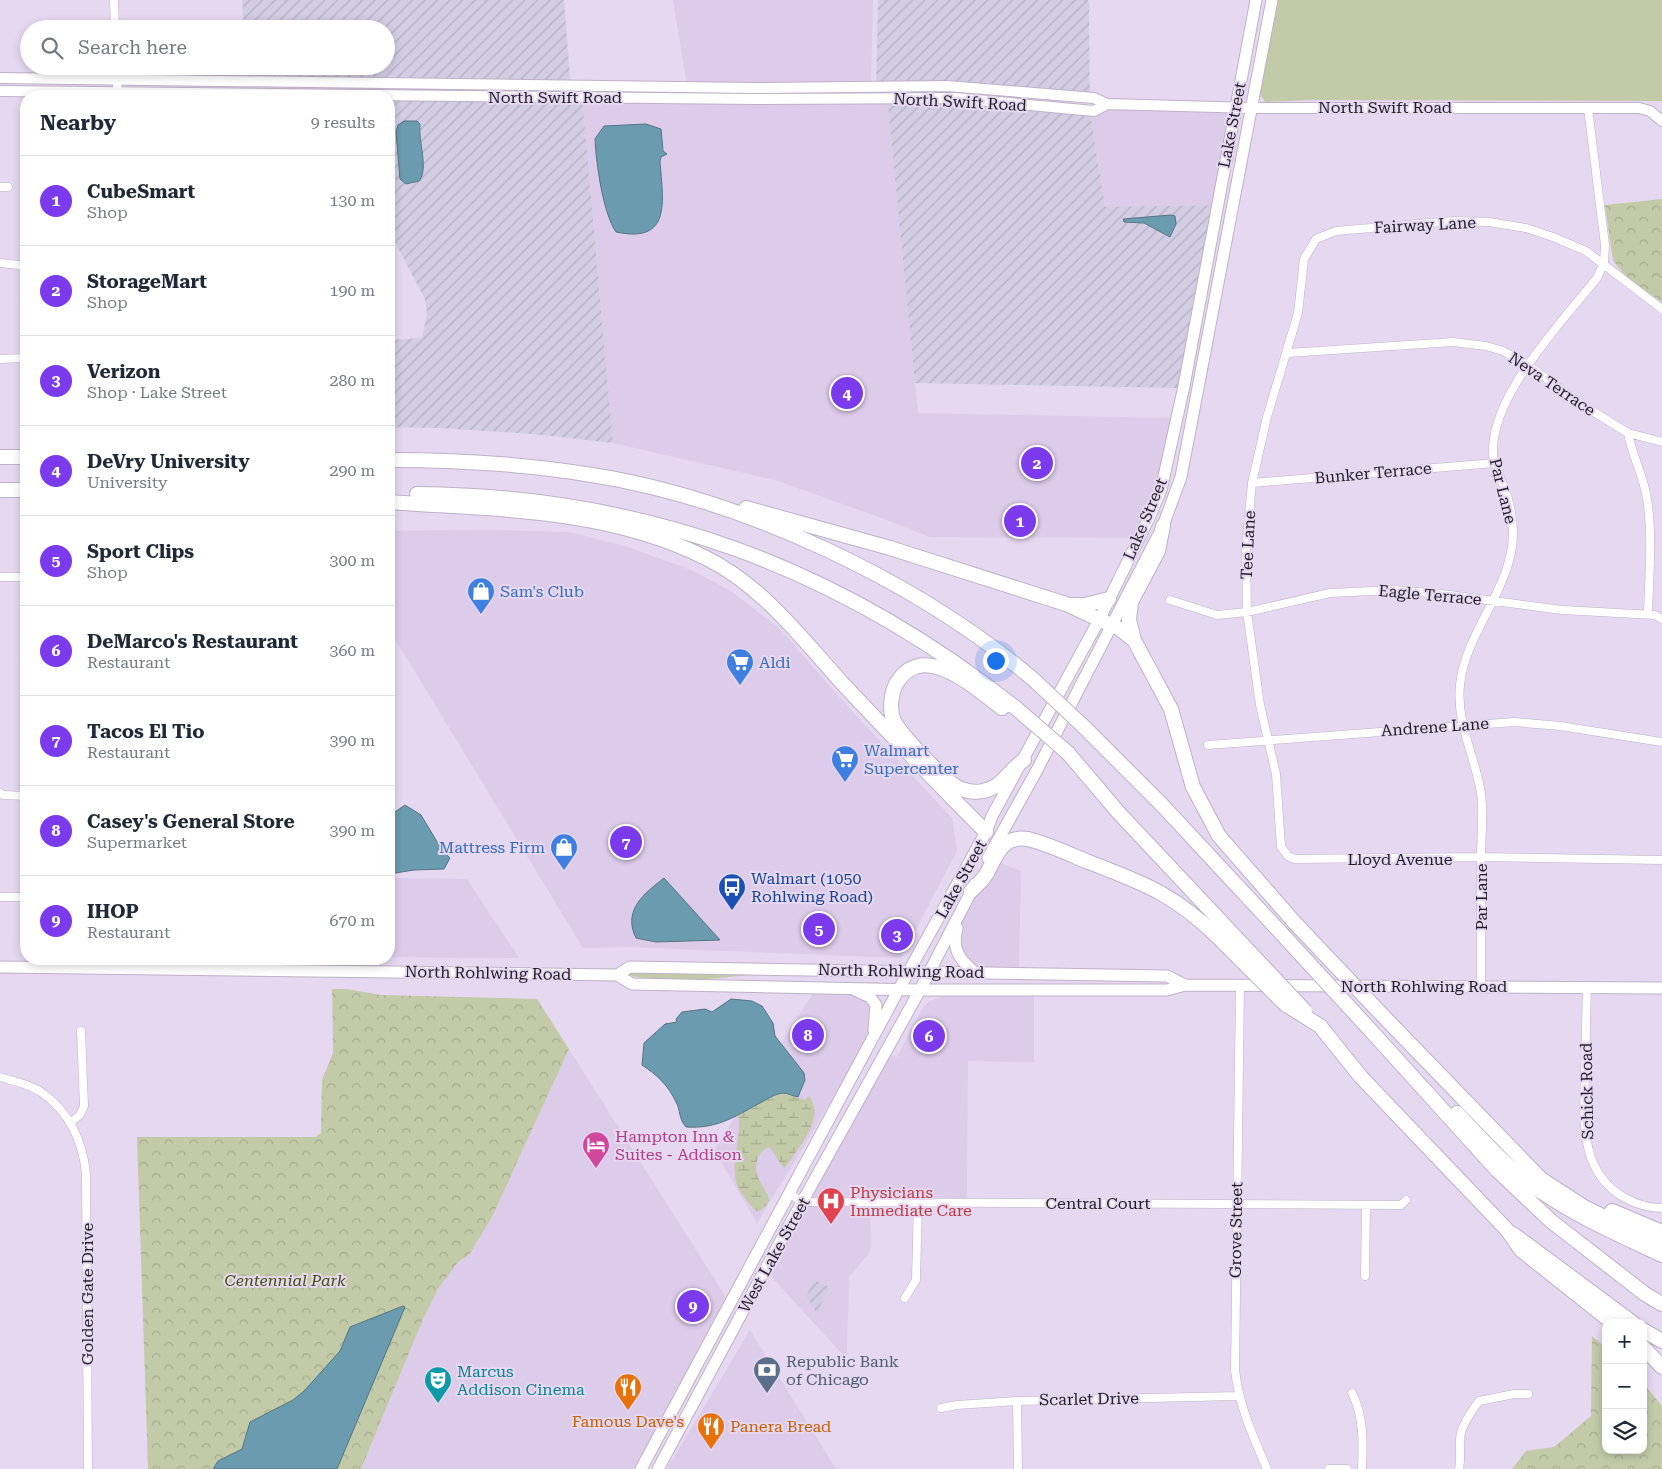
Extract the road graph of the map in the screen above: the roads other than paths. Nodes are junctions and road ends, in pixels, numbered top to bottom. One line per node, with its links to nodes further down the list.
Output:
1 (114, 0): 4 (street)
2 (1256, 0): 14 (main road, Lake Street)
3 (1272, 0): 15 (main road, Lake Street)
4 (115, 20)
5 (117, 75): 8 (street)
6 (119, 75): 8 (street)
7 (0, 78): 8 (street, North Swift Road)
8 (118, 79): 9 (street); 13 (street, North Swift Road)
9 (118, 90)
10 (0, 91): 11 (street, North Swift Road)
11 (20, 91)
12 (395, 95): 13 (street, North Swift Road)
13 (1107, 104): 14 (street, North Swift Road)
14 (1234, 107): 15 (street, North Swift Road); 42 (main road, Lake Street)
15 (1253, 108): 16 (street, North Swift Road); 39 (main road, Lake Street)
16 (1588, 108): 17 (street, North Swift Road); 19 (street, Par Lane)
17 (1660, 119)
18 (1316, 239): 19 (street, Fairway Lane); 23 (street, Tee Lane)
19 (1604, 263): 22 (street, Fairway Lane); 26 (street, Par Lane)
20 (0, 264): 21 (street)
21 (20, 266)
22 (1662, 309)
23 (1288, 353): 26 (street, Neva Terrace); 34 (street, Tee Lane)
24 (20, 358): 25 (street)
25 (0, 359)
26 (1528, 364): 27 (street, Neva Terrace); 32 (street, Par Lane)
27 (1628, 433): 28 (street, Neva Terrace); 47 (street)
28 (1662, 442)
29 (0, 457): 30 (highway)
30 (20, 457)
31 (395, 460): 33 (highway)
32 (1494, 463): 34 (street, Bunker Terrace); 44 (street, Par Lane)
33 (614, 479): 45 (highway); 85 (highway, bridge)
34 (1252, 483): 46 (street, Tee Lane)
35 (0, 490): 36 (highway)
36 (20, 490)
37 (395, 494): 51 (highway)
38 (395, 502): 60 (highway)
39 (1163, 526): 49 (main road, Lake Street); 50 (highway)
40 (0, 577): 41 (street)
41 (20, 577)
42 (1109, 599): 45 (highway); 49 (main road, Lake Street)
43 (1170, 600): 46 (street, Eagle Terrace)
44 (1491, 600): 46 (street, Eagle Terrace); 47 (street, Eagle Terrace); 52 (street, Par Lane)
45 (1066, 604): 49 (highway)
46 (1247, 612): 53 (street, Tee Lane)
47 (1648, 614): 48 (street, Eagle Terrace)
48 (1662, 619)
49 (1105, 623): 50 (highway); 56 (main road, Lake Street); 59 (main road, Lake Street)
50 (1134, 640): 86 (highway, bridge)
51 (1015, 713): 56 (highway); 68 (highway, bridge)
52 (1462, 724): 53 (street, Andrene Lane); 54 (street, Andrene Lane); 62 (street, Par Lane)
53 (1268, 742): 55 (street, Andrene Lane); 61 (street, Tee Lane)
54 (1662, 742)
55 (1208, 745)
56 (1024, 760): 60 (main road, Lake Street)
57 (0, 793): 58 (street)
58 (20, 796)
59 (1014, 810): 60 (main road); 64 (main road, Lake Street)
60 (986, 832): 70 (main road, Lake Street)
61 (1288, 856): 62 (street, Lloyd Avenue)
62 (1481, 857): 63 (street, Lloyd Avenue); 76 (street, Par Lane)
63 (1662, 860)
64 (972, 891): 67 (main road, Lake Street); 68 (highway)
65 (0, 897): 66 (street)
66 (20, 897)
67 (960, 915): 71 (main road, Lake Street); 72 (main road)
68 (1223, 933): 95 (highway, bridge)
69 (0, 967): 73 (main road, North Rohlwing Road)
70 (909, 972): 71 (main road, North Rohlwing Road); 73 (main road, North Rohlwing Road); 80 (main road, Lake Street)
71 (930, 972): 72 (main road, North Rohlwing Road); 81 (main road, Lake Street)
72 (973, 972): 74 (main road, North Rohlwing Road)
73 (617, 975): 78 (main road, North Rohlwing Road)
74 (1186, 985): 75 (main road, North Rohlwing Road); 81 (main road, North Rohlwing Road)
75 (1240, 985): 76 (main road, North Rohlwing Road); 92 (street, Grove Street)
76 (1481, 986): 77 (main road, North Rohlwing Road)
77 (1587, 987): 79 (main road, North Rohlwing Road); 94 (street, Schick Road)
78 (848, 988): 80 (main road, North Rohlwing Road); 83 (main road)
79 (1662, 988)
80 (898, 989): 81 (main road, North Rohlwing Road); 83 (main road, West Lake Street)
81 (920, 990): 91 (main road, West Lake Street)
82 (81, 1031): 87 (street)
83 (873, 1039): 88 (main road, West Lake Street)
84 (0, 1077): 87 (street, Golden Gate Drive)
85 (1421, 1088): 98 (highway); 101 (highway)
86 (1467, 1104): 96 (highway); 97 (highway)
87 (70, 1123): 113 (street, Golden Gate Drive)
88 (790, 1194): 91 (street); 114 (main road, West Lake Street)
89 (1406, 1200): 93 (street, Central Court)
90 (918, 1201): 91 (street, Central Court); 92 (street, Central Court); 100 (street)
91 (803, 1202): 115 (main road, West Lake Street)
92 (1237, 1204): 93 (street, Central Court); 110 (street, Grove Street)
93 (1366, 1205): 99 (street)
94 (1662, 1208)
95 (1508, 1231): 102 (highway); 103 (highway)
96 (1662, 1232)
97 (1662, 1245)
98 (1662, 1255)
99 (1365, 1276)
100 (905, 1298)
101 (1662, 1304)
102 (1608, 1319)
103 (1627, 1319)
104 (1647, 1332): 105 (highway)
105 (1662, 1341)
106 (1647, 1351): 107 (highway)
107 (1662, 1367)
108 (1352, 1393): 120 (street)
109 (1528, 1394): 121 (street)
110 (1238, 1396): 111 (street, Scarlet Drive); 117 (street, Grove Street)
111 (1017, 1401): 112 (street, Scarlet Drive); 116 (street)
112 (941, 1408)
113 (88, 1469)
114 (641, 1469)
115 (658, 1469)
116 (1018, 1469)
117 (1267, 1469)
118 (1329, 1469): 119 (street)
119 (1347, 1469)
120 (1362, 1469)
121 (1458, 1469)

